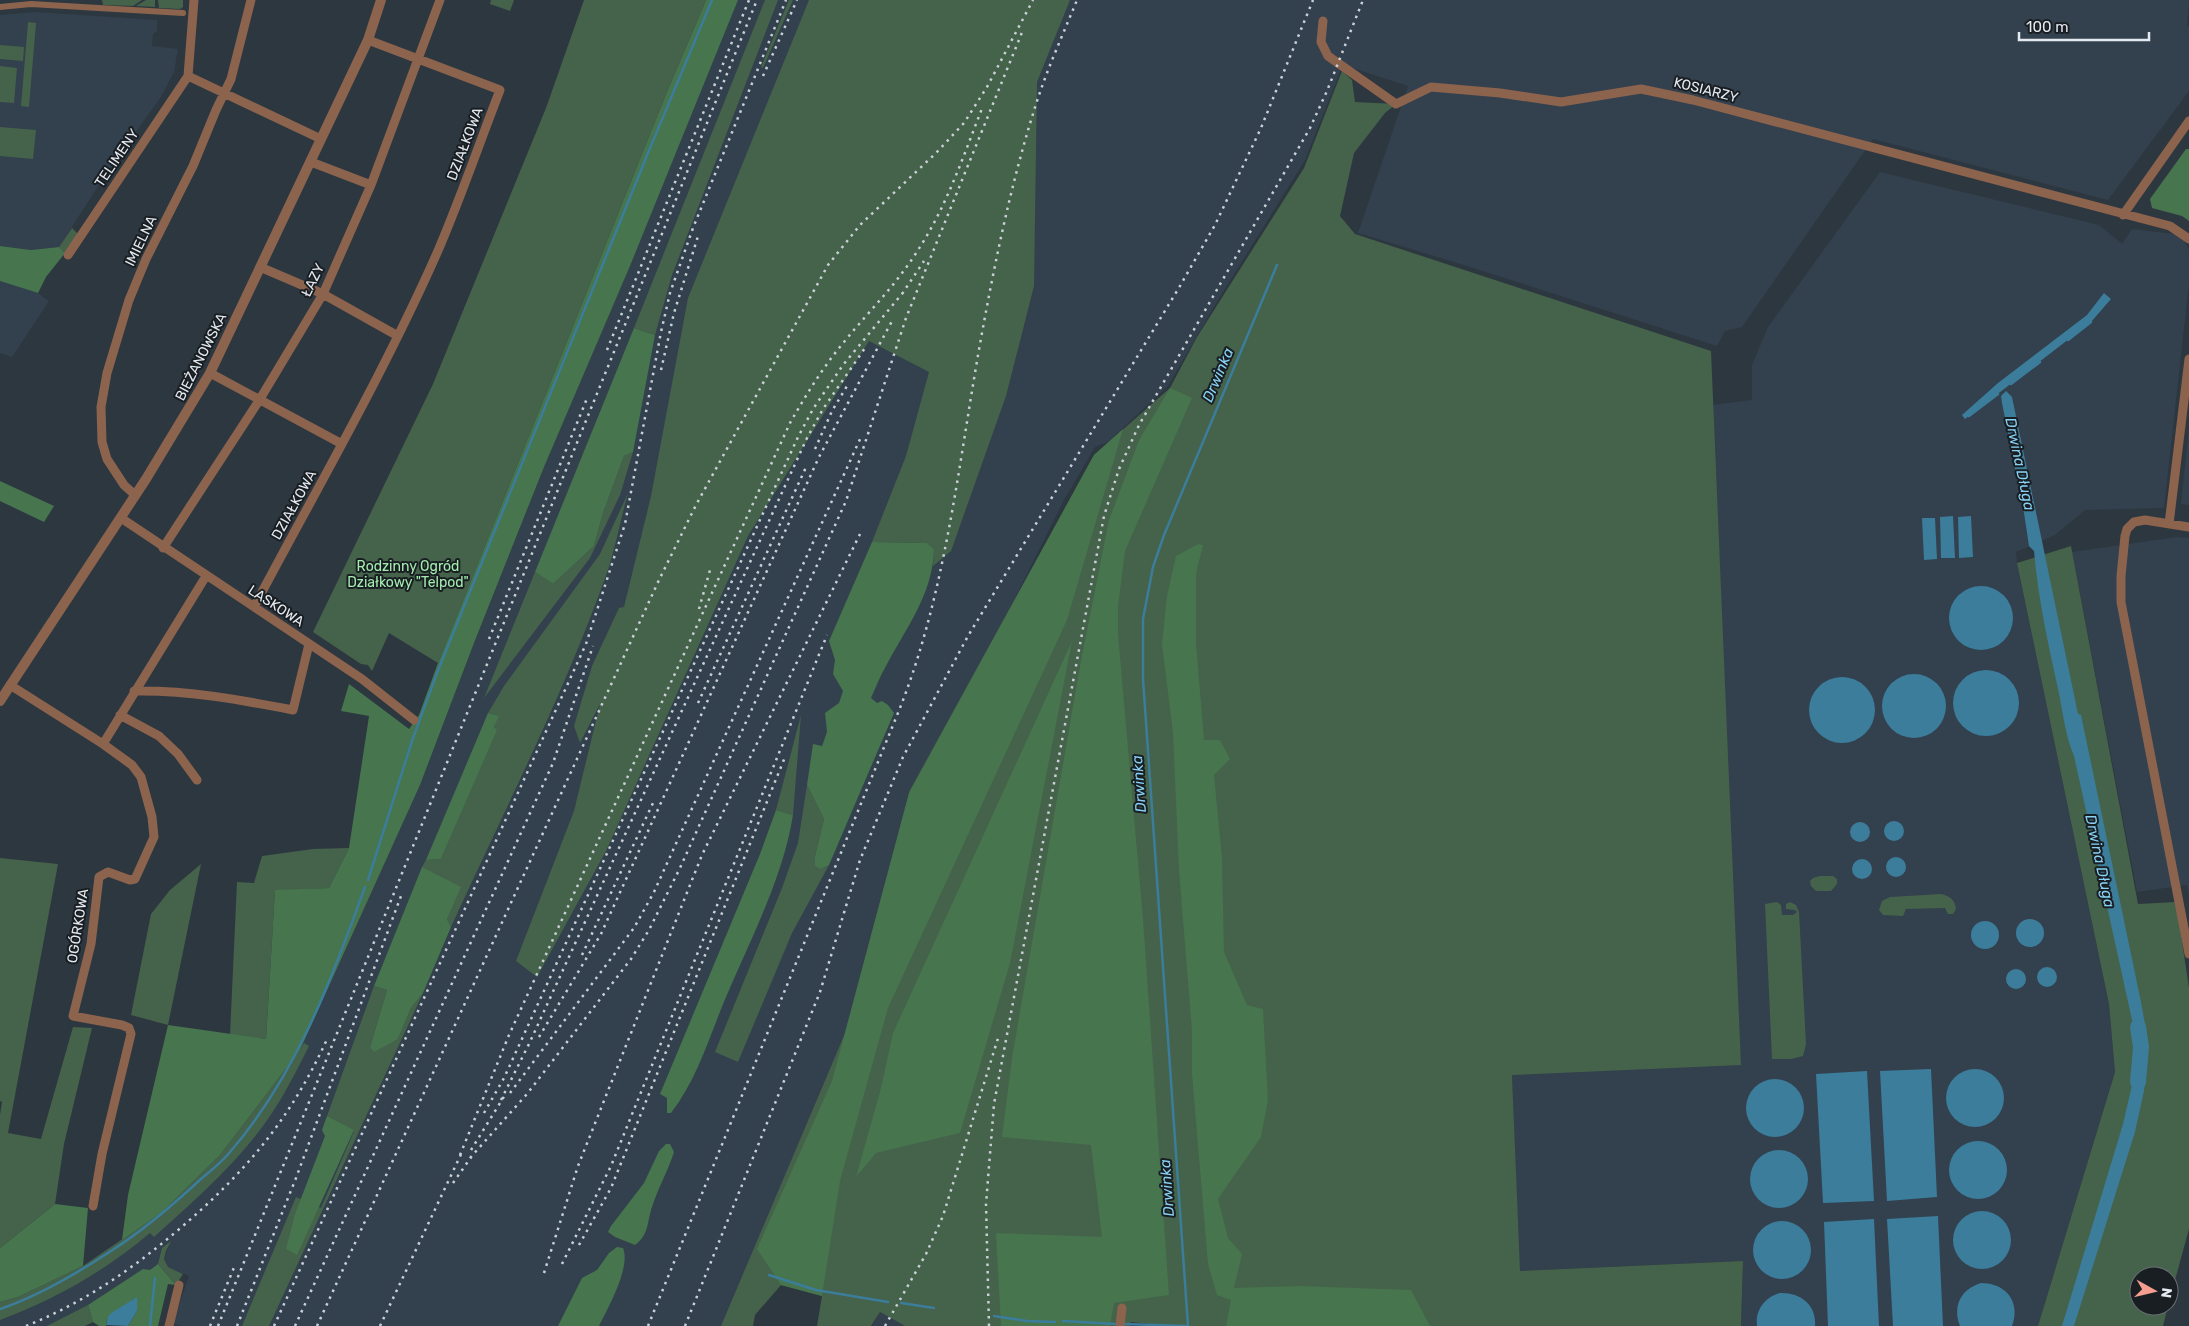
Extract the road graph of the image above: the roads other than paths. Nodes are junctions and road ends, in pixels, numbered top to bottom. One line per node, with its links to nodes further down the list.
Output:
1 (194, 0): 10 (street, TELIMENY)
2 (251, 0): 11 (street, IMIELNA)
3 (381, 0): 8 (street, BIEŻANOWSKA)
4 (440, 0): 9 (street, ŁAZY)
5 (0, 7): 6 (street)
6 (183, 13)
7 (1323, 22): 16 (street, KOSIARZY)
8 (368, 40): 9 (street, DZIAŁKOWA); 13 (street, BIEŻANOWSKA)
9 (419, 58): 15 (street, ŁAZY); 21 (street, DZIAŁKOWA)
10 (188, 76): 11 (street); 18 (street, TELIMENY)
11 (224, 93): 13 (street); 26 (street, IMIELNA)
12 (2189, 121): 16 (street)
13 (321, 139): 14 (street, BIEŻANOWSKA)
14 (311, 162): 15 (street); 19 (street, BIEŻANOWSKA)
15 (371, 186): 20 (street, ŁAZY)
16 (2123, 215): 17 (street)
17 (2189, 239)
18 (68, 255)
19 (260, 267): 20 (street); 23 (street, BIEŻANOWSKA)
20 (323, 294): 21 (street); 24 (street, ŁAZY)
21 (398, 336): 25 (street, DZIAŁKOWA)
22 (2189, 359): 28 (street)
23 (210, 374): 24 (street); 26 (street, BIEŻANOWSKA)
24 (260, 399): 25 (street); 30 (street, ŁAZY)
25 (342, 444): 32 (street, DZIAŁKOWA)
26 (135, 495): 27 (street, BIEŻANOWSKA)
27 (120, 518): 30 (street, LASKOWA); 34 (street, BIEŻANOWSKA)
28 (2169, 524): 29 (street); 41 (street)
29 (2189, 527)
30 (164, 548): 31 (street, LASKOWA)
31 (206, 576): 32 (street, LASKOWA); 35 (street)
32 (254, 607): 33 (street, LASKOWA)
33 (309, 644): 35 (street); 38 (street, LASKOWA)
34 (10, 685): 36 (street, BIEŻANOWSKA); 39 (street, OGÓRKOWA)
35 (134, 691): 37 (street)
36 (0, 701)
37 (120, 716): 39 (street); 40 (street)
38 (414, 720)
39 (103, 744): 42 (street, OGÓRKOWA)
40 (197, 780)
41 (2189, 954)
42 (92, 1206)
43 (179, 1285): 45 (street)
44 (1122, 1308): 46 (street)
45 (169, 1326)
46 (1120, 1326)

